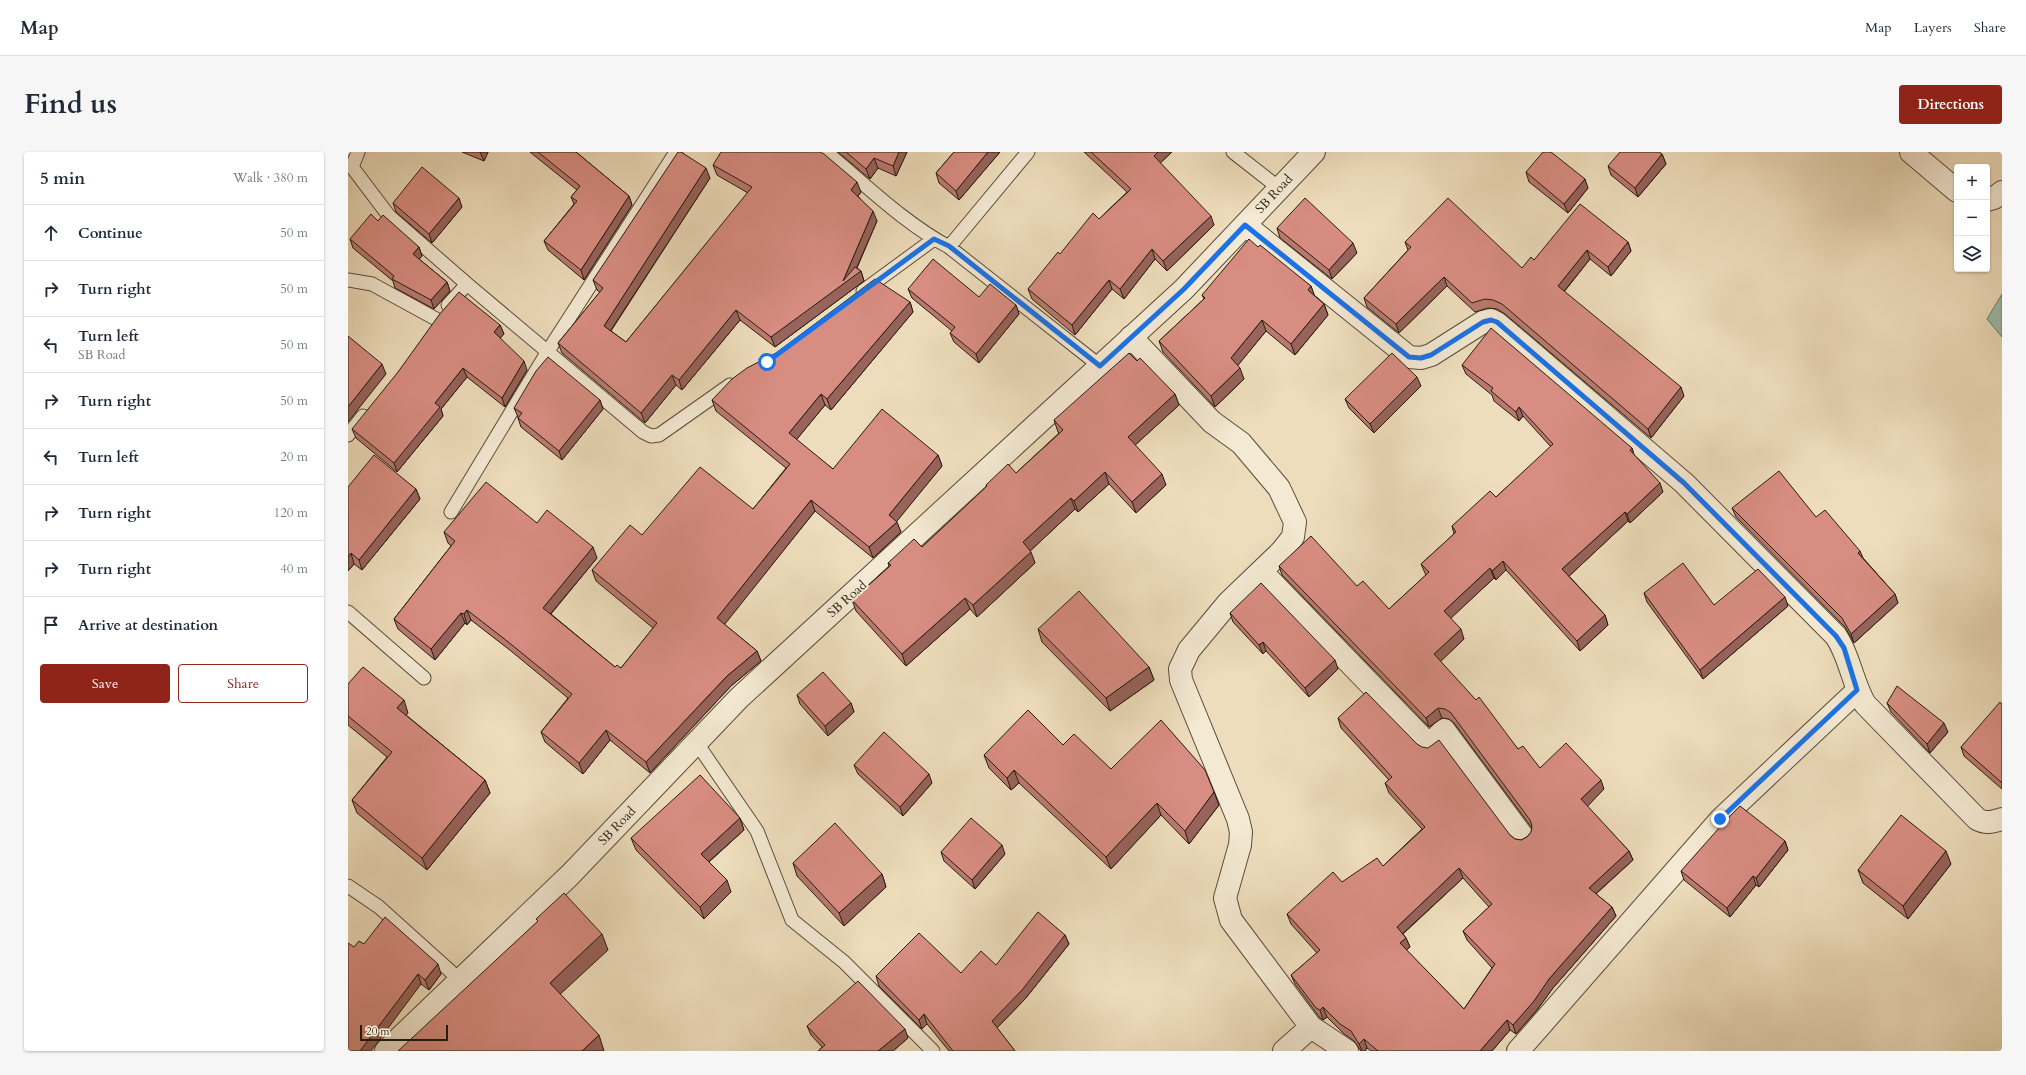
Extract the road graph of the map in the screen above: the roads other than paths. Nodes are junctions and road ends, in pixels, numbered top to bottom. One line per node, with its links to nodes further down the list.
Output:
1 (358, 152): 8 (lane)
2 (676, 152): 22 (lane)
3 (1028, 152): 15 (lane)
4 (1233, 152): 9 (lane)
5 (1314, 152): 9 (street, SB Road)
6 (1910, 152): 10 (street)
7 (829, 154): 14 (lane)
8 (350, 166): 17 (lane)
9 (1279, 188): 13 (street, SB Road)
10 (1954, 189)
11 (2002, 192): 12 (street)
12 (1990, 199)
13 (1245, 225): 21 (street, SB Road); 31 (street)
14 (934, 239): 15 (lane); 18 (lane)
15 (949, 246): 23 (lane)
16 (348, 280): 19 (lane)
17 (467, 284): 19 (lane); 22 (lane)
18 (853, 299)
19 (436, 319): 20 (lane)
20 (427, 332)
21 (1131, 337): 23 (street, SB Road); 28 (street)
22 (548, 351): 24 (lane); 27 (lane)
23 (1100, 366): 32 (street, SB Road)
24 (741, 376)
25 (372, 405): 26 (lane)
26 (348, 435)
27 (451, 512)
28 (1262, 572): 34 (street); 37 (street)
29 (348, 612): 30 (lane)
30 (424, 678)
31 (1857, 690): 33 (street); 42 (street)
32 (696, 742): 36 (street, SB Road); 39 (lane)
33 (2002, 819)
34 (1523, 837)
35 (348, 886): 36 (lane)
36 (460, 980): 38 (street, SB Road)
37 (1311, 1027): 40 (street); 41 (street)
38 (386, 1051)
39 (933, 1051)
40 (1284, 1051)
41 (1347, 1051)
42 (1518, 1051)

